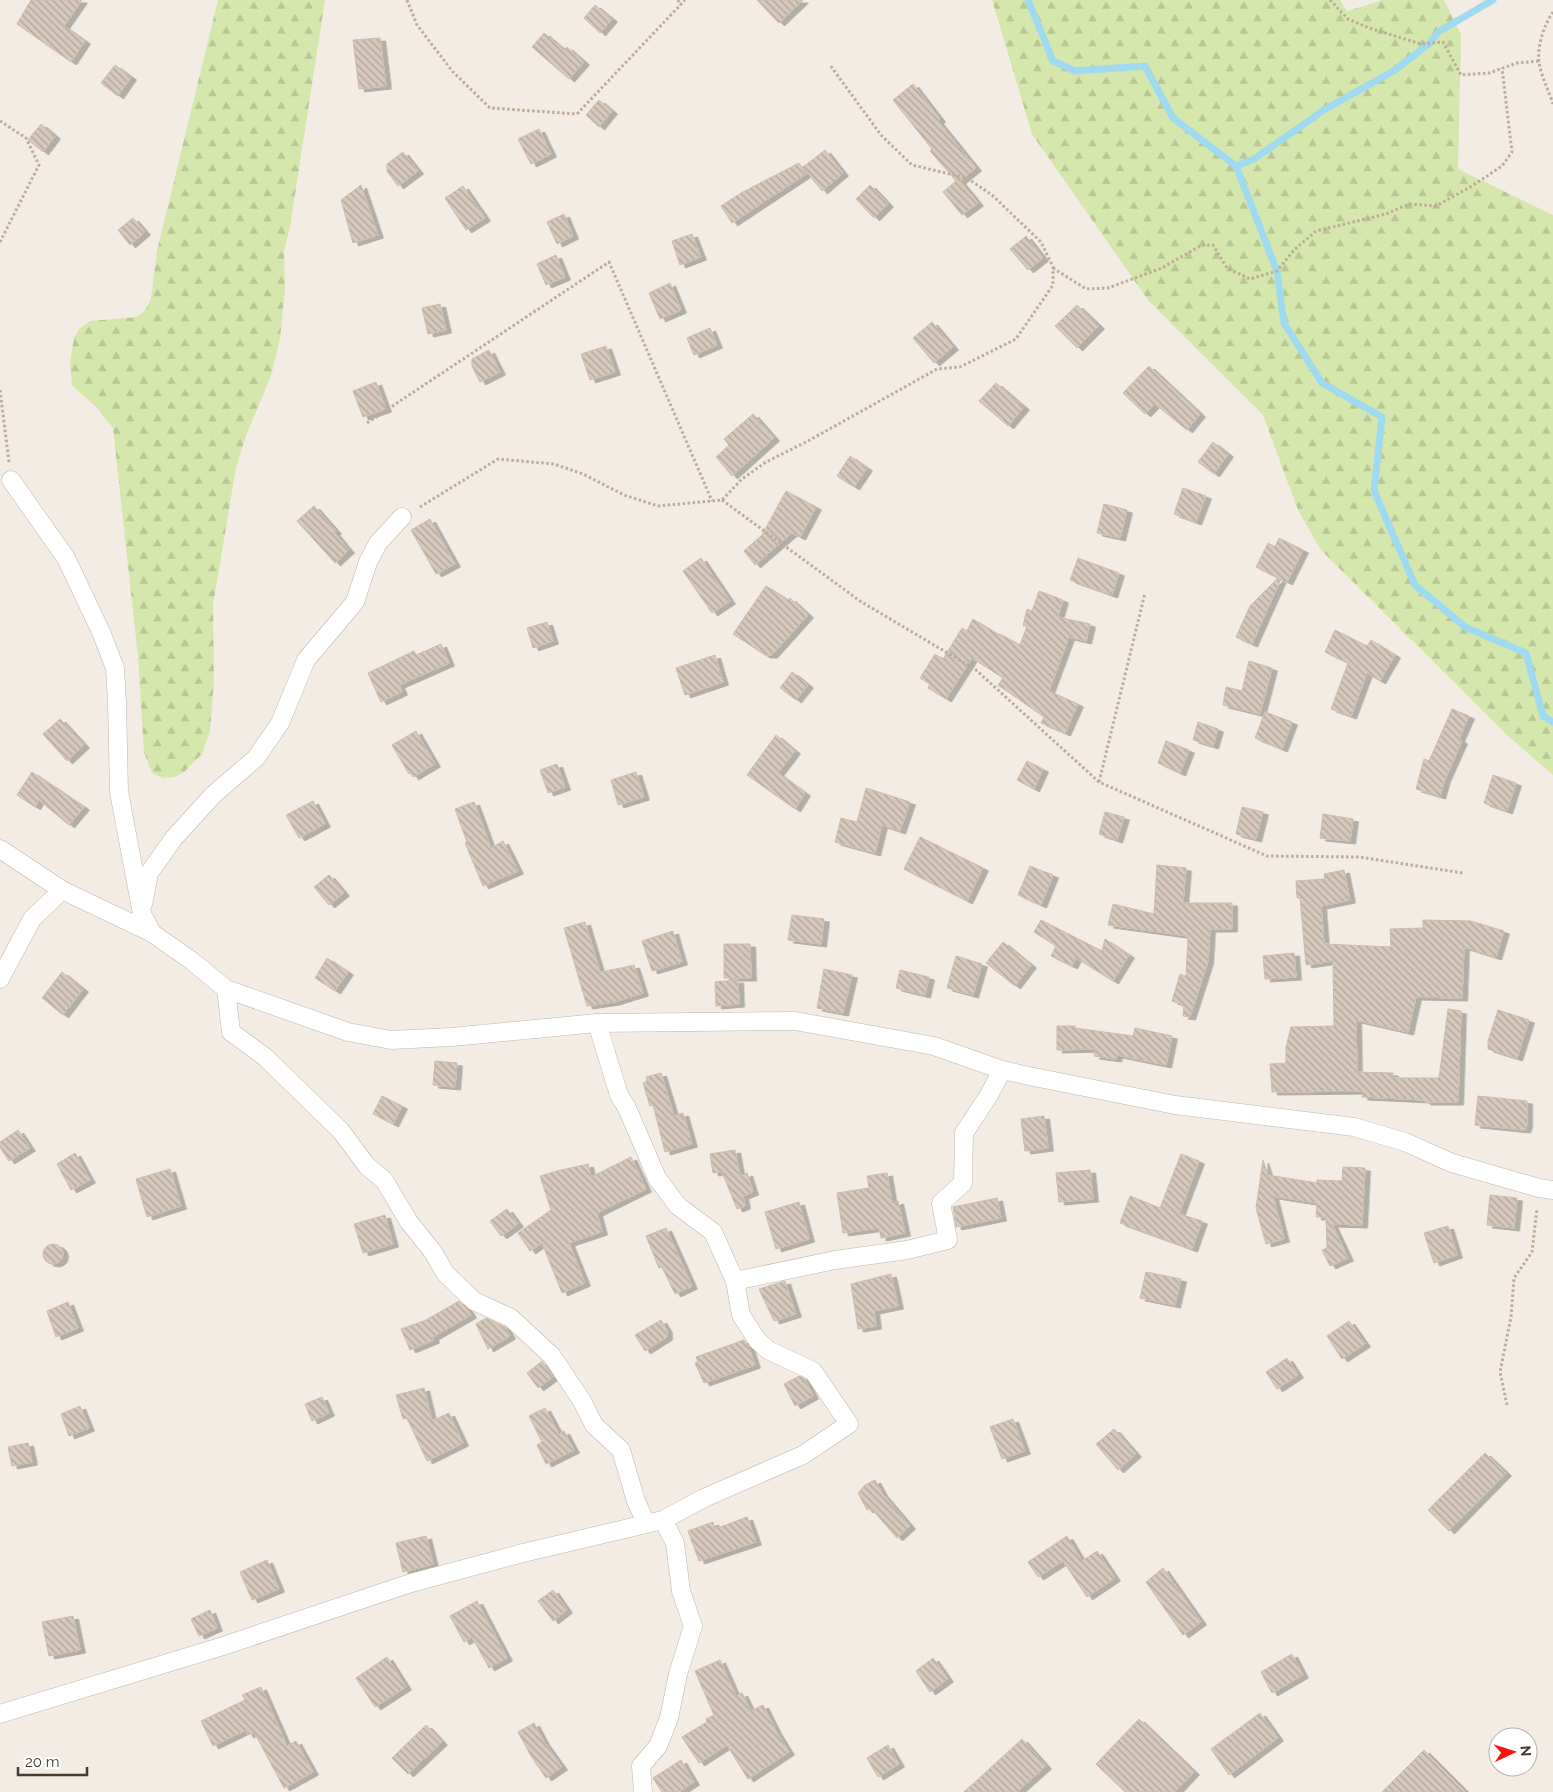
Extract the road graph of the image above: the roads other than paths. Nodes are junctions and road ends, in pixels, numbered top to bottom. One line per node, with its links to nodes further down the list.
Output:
1 (11, 480): 5 (street)
2 (402, 518): 5 (street)
3 (0, 849): 4 (street)
4 (62, 890): 6 (street); 7 (street)
5 (142, 914): 6 (street)
6 (152, 933): 8 (street)
7 (0, 979)
8 (226, 989): 9 (street); 13 (street)
9 (596, 1023): 10 (street); 12 (street)
10 (1002, 1070): 11 (street); 12 (street)
11 (1546, 1189)
12 (735, 1281): 13 (street)
13 (655, 1522): 14 (street); 15 (street)
14 (0, 1714)
15 (643, 1792)

